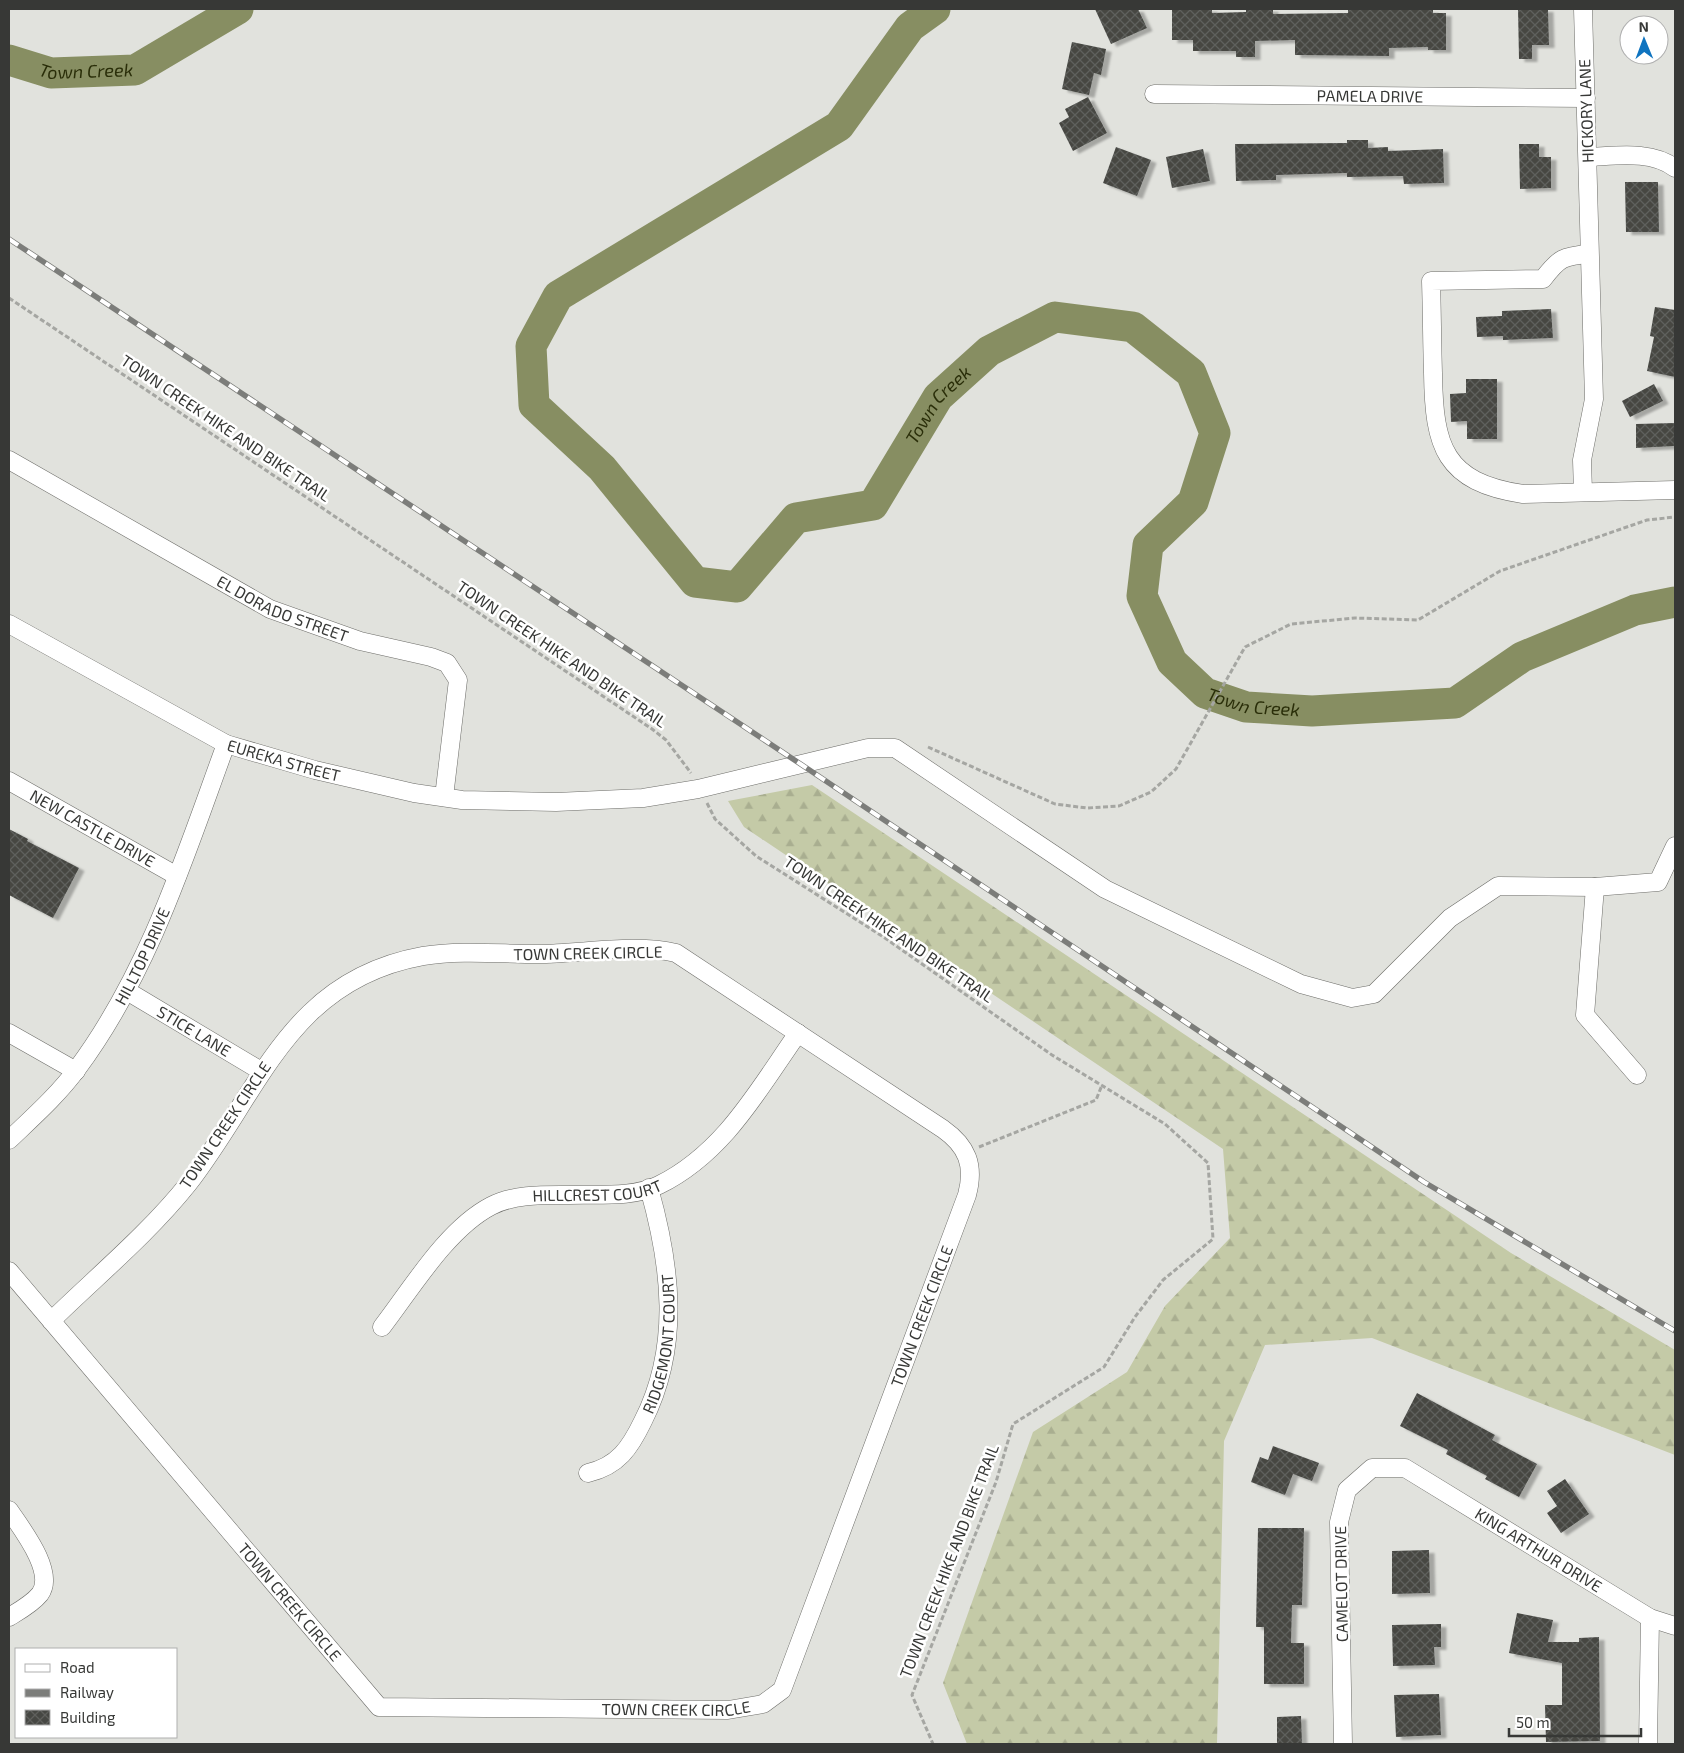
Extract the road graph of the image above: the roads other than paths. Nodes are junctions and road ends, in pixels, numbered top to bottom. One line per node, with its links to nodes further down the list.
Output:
1 (1583, 9): 3 (street, HICKORY LANE)
2 (1154, 94): 3 (street, PAMELA DRIVE)
3 (1586, 98): 4 (street, HICKORY LANE)
4 (1588, 157): 5 (street); 6 (street, HICKORY LANE)
5 (1675, 168)
6 (1590, 254): 9 (street, HICKORY LANE); 9 (street)
7 (9, 460): 13 (street, EL DORADO STREET)
8 (1675, 490): 9 (street)
9 (1583, 492)
10 (9, 624): 11 (street, EUREKA STREET)
11 (226, 744): 13 (street, EUREKA STREET); 15 (street, HILLTOP DRIVE)
12 (9, 781): 15 (street, NEW CASTLE DRIVE)
13 (444, 797): 16 (street, EUREKA STREET)
14 (1675, 846): 16 (street, EUREKA STREET)
15 (177, 876): 17 (street, HILLTOP DRIVE)
16 (1594, 886): 22 (street)
17 (127, 991): 20 (street, HILLTOP DRIVE); 21 (street, STICE LANE)
18 (9, 1033): 20 (street)
19 (798, 1033): 21 (street, TOWN CREEK CIRCLE); 24 (street, HILLCREST COURT); 26 (street, TOWN CREEK CIRCLE)
20 (76, 1071): 23 (street, HILLTOP DRIVE)
21 (261, 1071): 26 (street, TOWN CREEK CIRCLE)
22 (1636, 1075)
23 (9, 1140)
24 (649, 1188): 27 (street, HILLCREST COURT); 29 (street, RIDGEMONT COURT)
25 (9, 1271): 26 (street, TOWN CREEK CIRCLE)
26 (51, 1321)
27 (382, 1327)
28 (1405, 1468): 32 (street, KING ARTHUR DRIVE); 34 (street, CAMELOT DRIVE)
29 (588, 1473)
30 (9, 1510): 31 (street)
31 (9, 1617)
32 (1650, 1618): 33 (street, KING ARTHUR DRIVE); 35 (street)
33 (1675, 1626)
34 (1343, 1744)
35 (1648, 1744)

